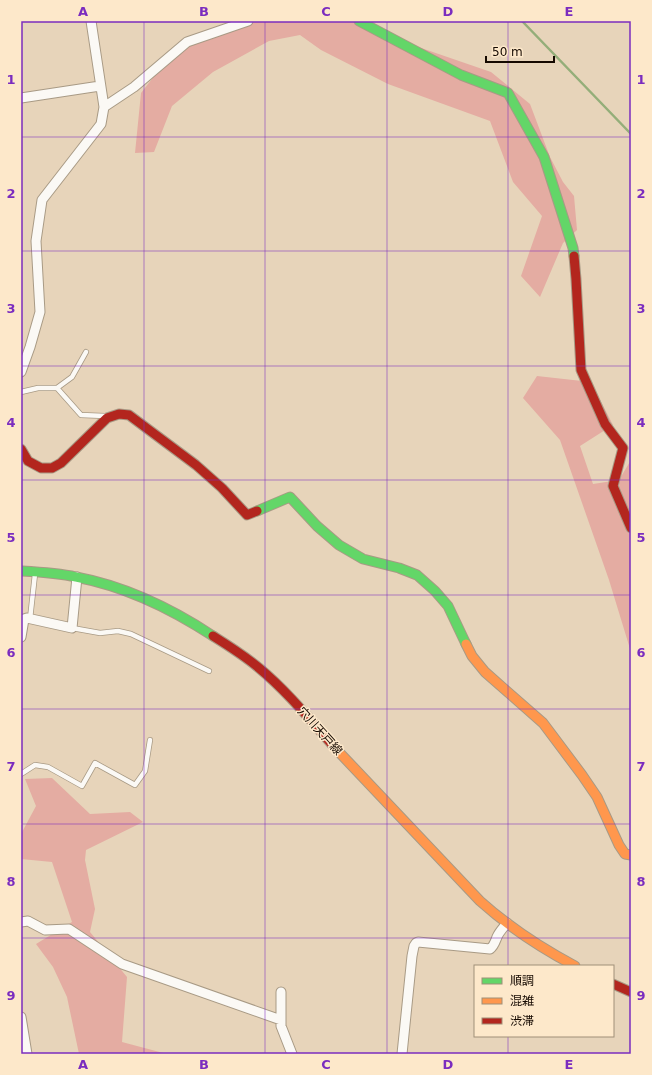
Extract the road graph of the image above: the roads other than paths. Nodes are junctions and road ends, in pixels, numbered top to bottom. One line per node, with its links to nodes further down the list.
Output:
1 (91, 21): 4 (street)
2 (248, 21): 6 (street)
3 (359, 21): 13 (street)
4 (100, 86): 5 (street); 6 (street)
5 (21, 98)
6 (104, 107): 8 (street)
7 (86, 352): 9 (lane)
8 (21, 372)
9 (57, 388): 10 (lane); 11 (lane)
10 (21, 392)
11 (112, 417): 12 (street); 23 (street)
12 (21, 449)
13 (631, 528)
14 (21, 571): 15 (street, 穴川天戸線)
15 (35, 572): 16 (street, 穴川天戸線); 17 (lane)
16 (77, 577): 18 (street); 25 (street, 穴川天戸線)
17 (30, 619): 18 (street); 19 (street)
18 (72, 628): 20 (lane)
19 (21, 638)
20 (209, 671)
21 (150, 740): 22 (lane)
22 (21, 774)
23 (631, 855)
24 (21, 922): 31 (street)
25 (507, 924): 26 (street, 穴川天戸線); 34 (street)
26 (573, 965)
27 (614, 984): 29 (street)
28 (281, 992): 31 (street)
29 (631, 992)
30 (21, 1017): 32 (street)
31 (281, 1020): 33 (street)
32 (27, 1054)
33 (292, 1054)
34 (402, 1054)

